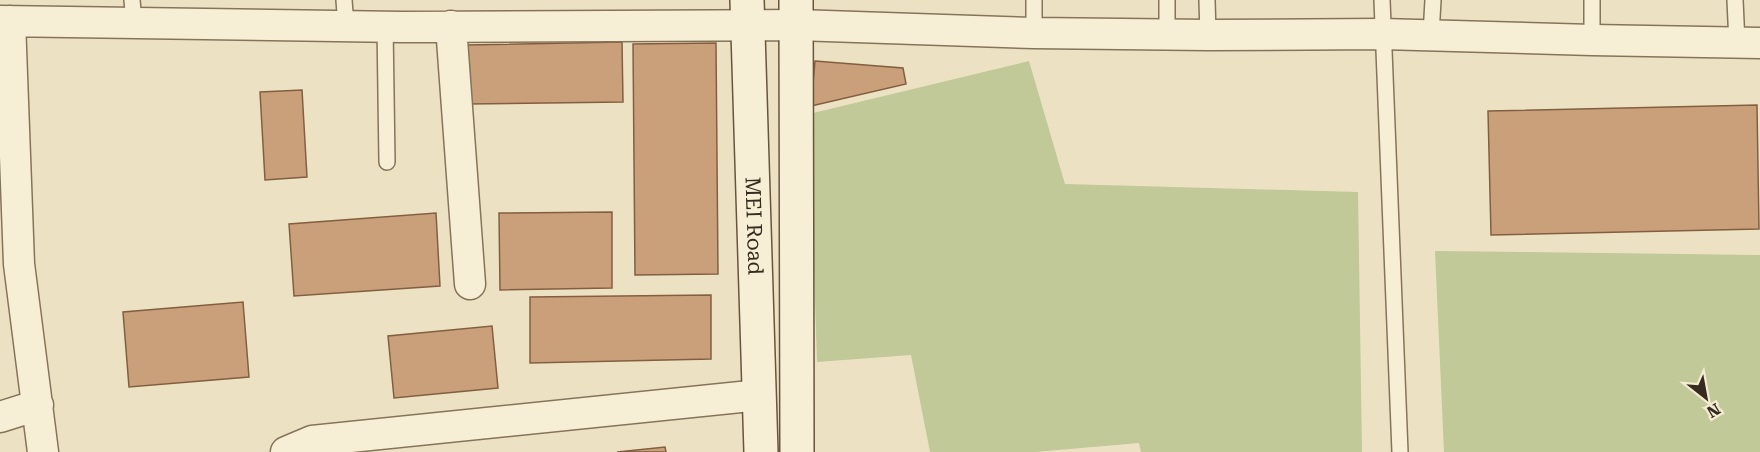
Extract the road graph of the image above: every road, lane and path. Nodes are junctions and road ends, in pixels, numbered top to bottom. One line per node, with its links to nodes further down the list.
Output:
1 (1034, 0): 15 (lane)
2 (1167, 0): 17 (lane)
3 (1207, 0): 18 (lane)
4 (1382, 0): 16 (lane)
5 (1433, 0): 19 (lane)
6 (1592, 0): 20 (lane)
7 (1736, 0): 21 (lane)
8 (133, 11): 11 (street); 13 (street)
9 (747, 12): 10 (street); 14 (street); 24 (street, MEI Road)
10 (796, 12): 15 (street); 30 (street, MEI Road)
11 (345, 13): 12 (street)
12 (396, 18): 14 (street); 22 (lane)
13 (5, 21): 25 (street)
14 (451, 26): 23 (street)
15 (1034, 33): 17 (street)
16 (1382, 34): 18 (street); 19 (street); 31 (lane)
17 (1167, 35): 18 (street)
18 (1208, 35)
19 (1431, 35): 20 (street)
20 (1592, 40): 21 (street)
21 (1749, 43)
22 (387, 162)
23 (470, 284)
24 (760, 395): 28 (street); 29 (street, MEI Road)
25 (38, 405): 26 (street); 27 (street)
26 (0, 417)
27 (43, 452)
28 (286, 452)
29 (761, 452)
30 (797, 452)
31 (1400, 452)

